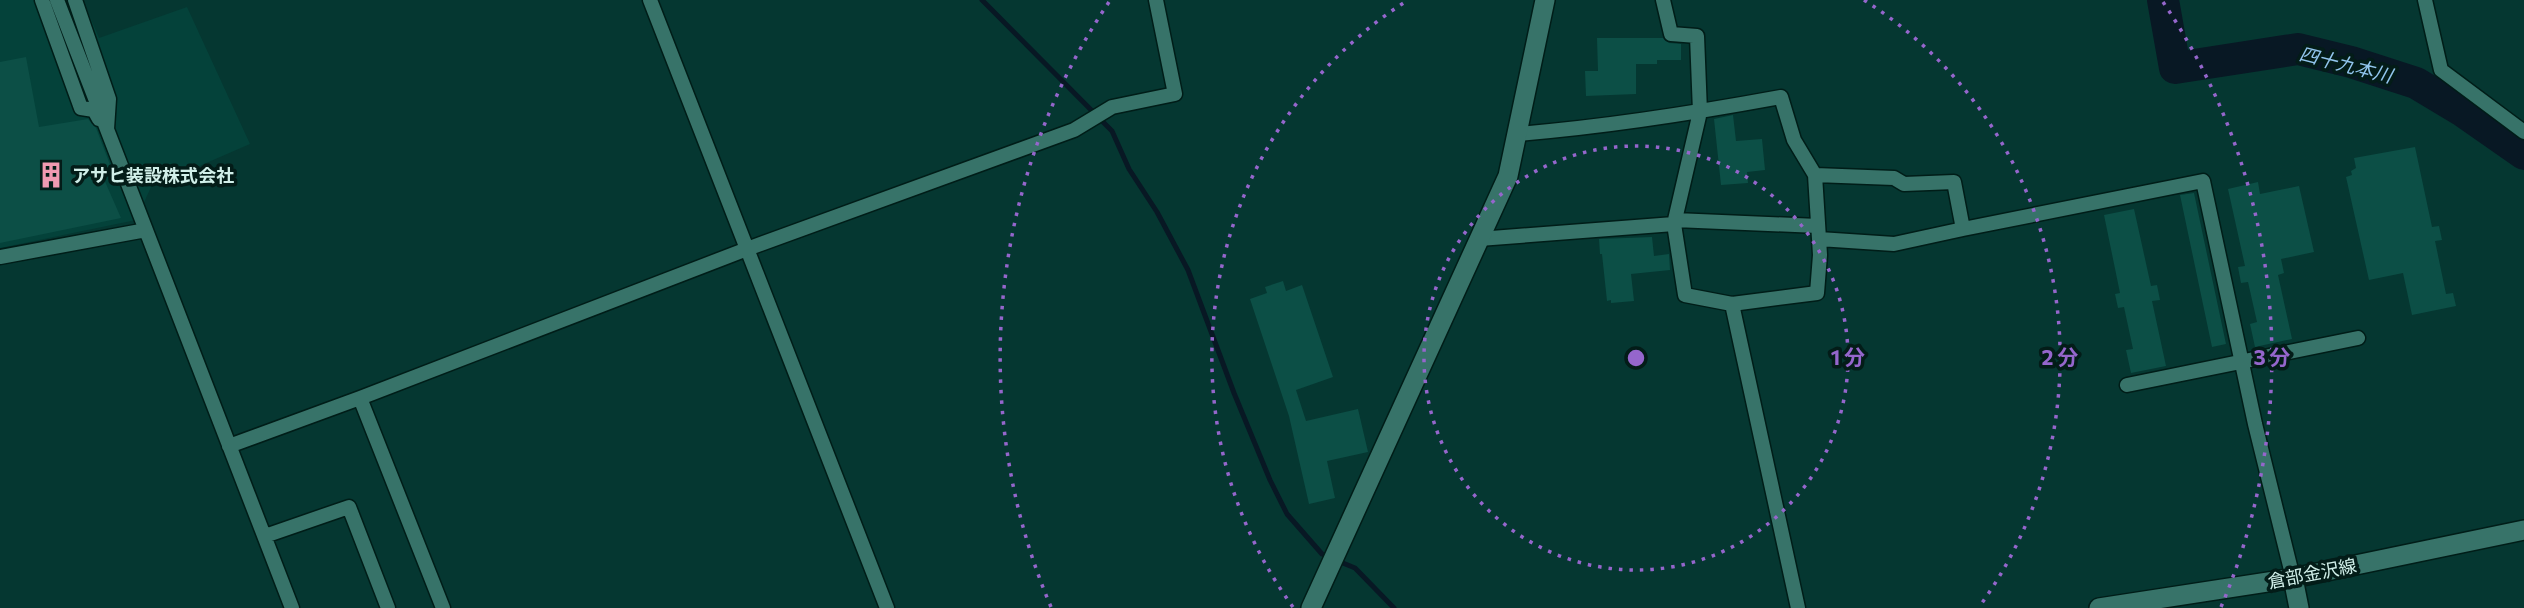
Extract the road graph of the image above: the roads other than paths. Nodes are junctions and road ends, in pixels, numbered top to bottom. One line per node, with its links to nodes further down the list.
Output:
1 (42, 0): 11 (street)
2 (57, 0): 11 (street)
3 (75, 0): 11 (street)
4 (650, 0): 19 (street)
5 (1156, 0): 19 (street)
6 (1545, 0): 12 (street)
7 (1663, 0): 9 (street)
8 (2425, 0): 10 (street)
9 (1700, 112): 12 (street); 13 (street); 14 (street)
10 (2524, 132)
11 (107, 134): 16 (street)
12 (1517, 134): 18 (street)
13 (1815, 175): 15 (street); 17 (street)
14 (1674, 222): 17 (street); 18 (street); 21 (street)
15 (1963, 229): 17 (street); 23 (street)
16 (146, 230): 20 (street); 26 (street)
17 (1818, 233): 21 (street)
18 (1479, 239): 34 (street)
19 (747, 249): 25 (street); 33 (street)
20 (0, 257)
21 (1732, 304): 35 (street)
22 (2358, 338): 23 (street)
23 (2242, 361): 24 (street); 29 (street)
24 (2127, 385)
25 (360, 398): 26 (street); 32 (street)
26 (229, 446): 28 (street)
27 (2524, 530): 29 (street, 倉部金沢線)
28 (265, 536): 30 (street); 31 (street)
29 (2293, 578): 36 (street, 倉部金沢線); 37 (street)
30 (292, 608)
31 (388, 608)
32 (443, 608)
33 (887, 608)
34 (1311, 608)
35 (1798, 608)
36 (2099, 608)
37 (2299, 608)

